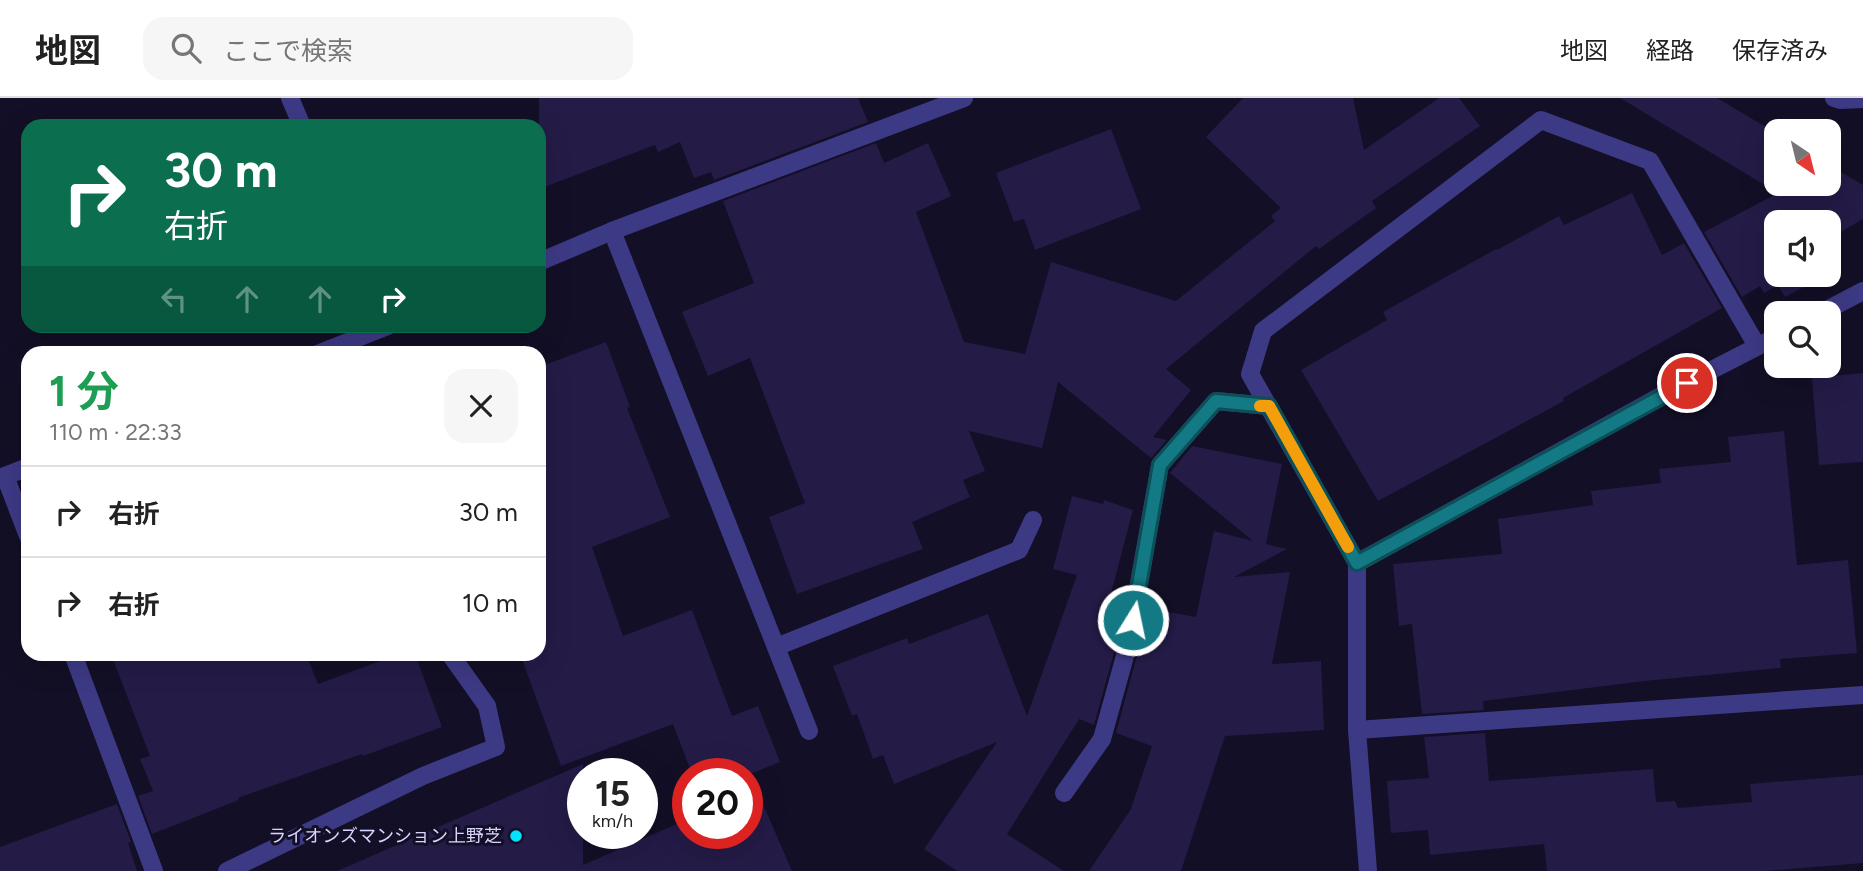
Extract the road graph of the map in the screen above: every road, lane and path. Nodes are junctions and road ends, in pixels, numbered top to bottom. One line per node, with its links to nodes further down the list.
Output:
1 (290, 98): 5 (street)
2 (964, 98): 6 (street)
3 (1833, 98): 4 (street)
4 (1863, 99)
5 (299, 119)
6 (612, 231): 7 (street); 20 (street)
7 (546, 259)
8 (1863, 291): 9 (street)
9 (1841, 303)
10 (367, 333): 12 (street)
11 (1764, 343): 13 (street)
12 (336, 346)
13 (1757, 346): 14 (street); 19 (street)
14 (1269, 406): 19 (street); 26 (street)
15 (21, 470): 16 (street)
16 (3, 477): 17 (street)
17 (21, 519)
18 (1033, 520): 20 (street)
19 (1357, 563): 24 (street)
20 (776, 647): 25 (street)
21 (76, 661): 27 (street)
22 (455, 661): 28 (street)
23 (1863, 695): 24 (street)
24 (1357, 730): 29 (street)
25 (809, 731)
26 (1064, 793)
27 (155, 871)
28 (227, 871)
29 (1368, 871)

